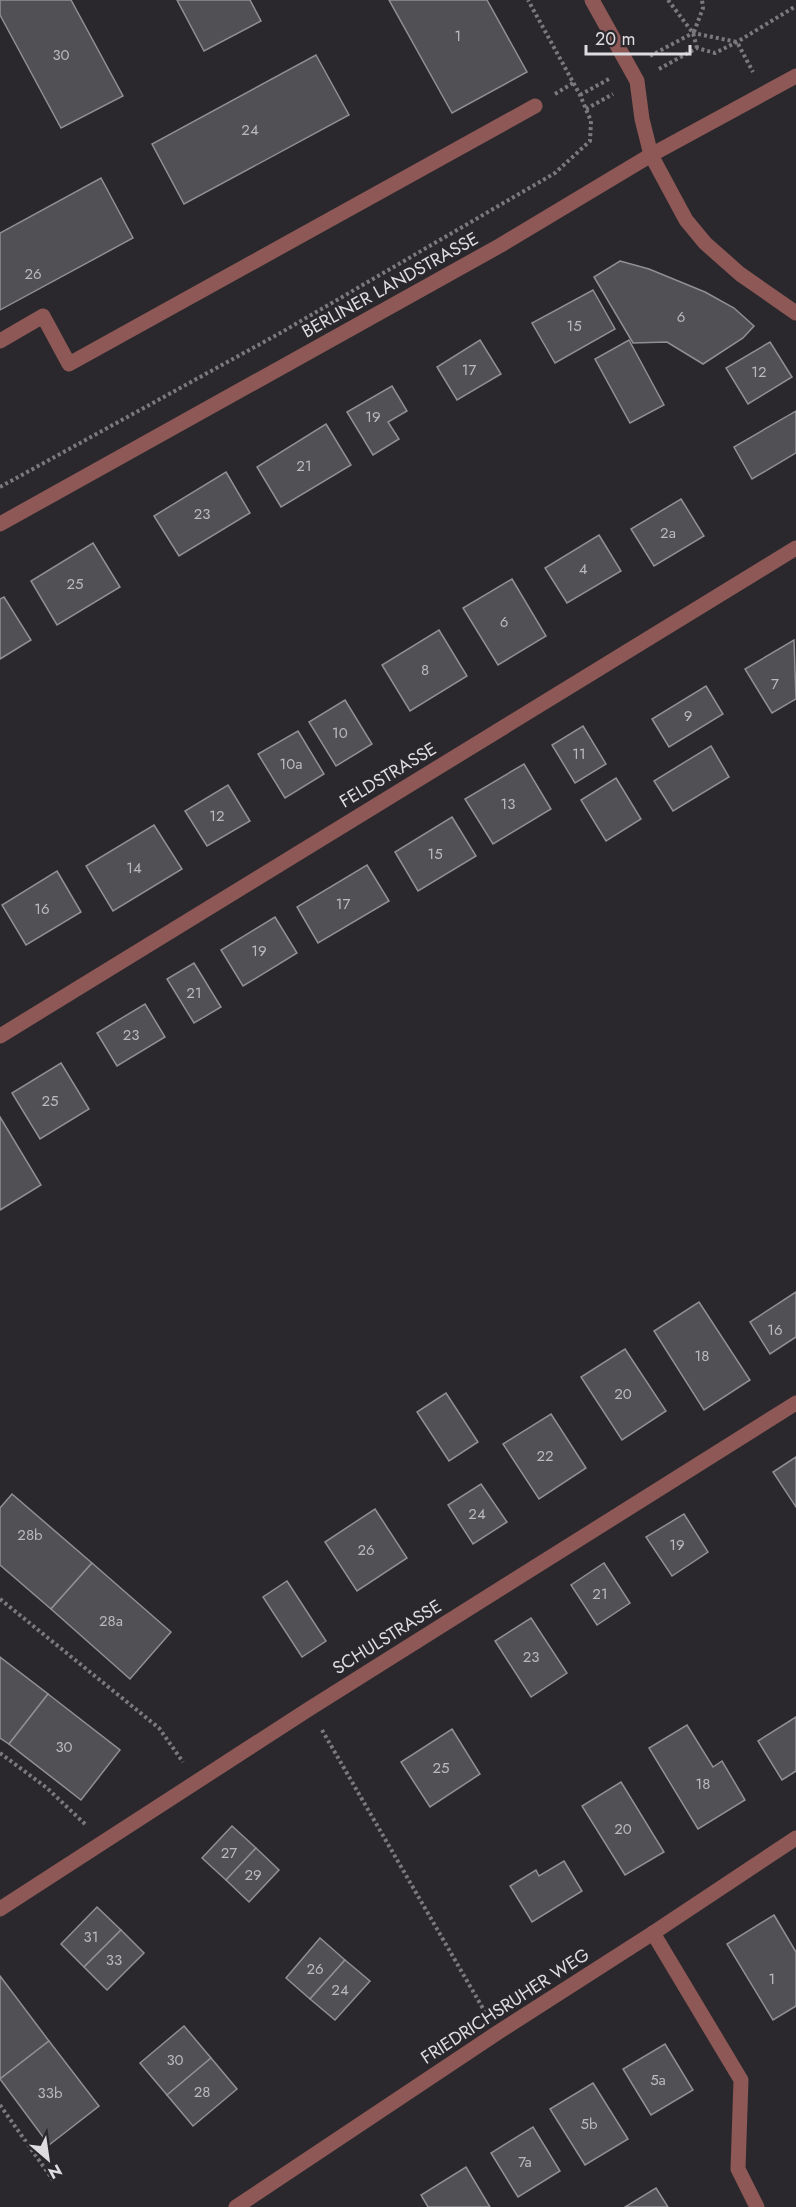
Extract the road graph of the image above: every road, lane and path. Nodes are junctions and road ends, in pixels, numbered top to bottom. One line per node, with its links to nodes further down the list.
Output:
1 (528, 0): 15 (path)
2 (592, 0): 12 (street)
3 (668, 0): 6 (path)
4 (702, 0): 6 (path)
5 (796, 6): 7 (path)
6 (693, 33): 7 (path); 8 (path)
7 (737, 42): 10 (path)
8 (697, 48)
9 (796, 76): 10 (street, BERLINER LANDSTRASSE)
10 (765, 94): 12 (street, BERLINER LANDSTRASSE)
11 (535, 106): 14 (street)
12 (651, 155): 13 (street); 16 (street, BERLINER LANDSTRASSE)
13 (796, 313)
14 (0, 341)
15 (0, 487)
16 (0, 524)
17 (796, 548): 18 (street, FELDSTRASSE)
18 (0, 1036)
19 (796, 1403): 21 (street, SCHULSTRASSE)
20 (0, 1599): 23 (path)
21 (309, 1709): 23 (street, SCHULSTRASSE); 28 (path)
22 (0, 1752): 25 (path)
23 (197, 1782): 25 (street, SCHULSTRASSE)
24 (796, 1838): 27 (street, FRIEDRICHSRUHER WEG)
25 (104, 1842): 26 (street, SCHULSTRASSE)
26 (0, 1909)
27 (653, 1933): 28 (street, FRIEDRICHSRUHER WEG); 32 (street)
28 (497, 2033): 31 (street, FRIEDRICHSRUHER WEG)
29 (0, 2104): 30 (path)
30 (53, 2180)
31 (236, 2207)
32 (757, 2207)

